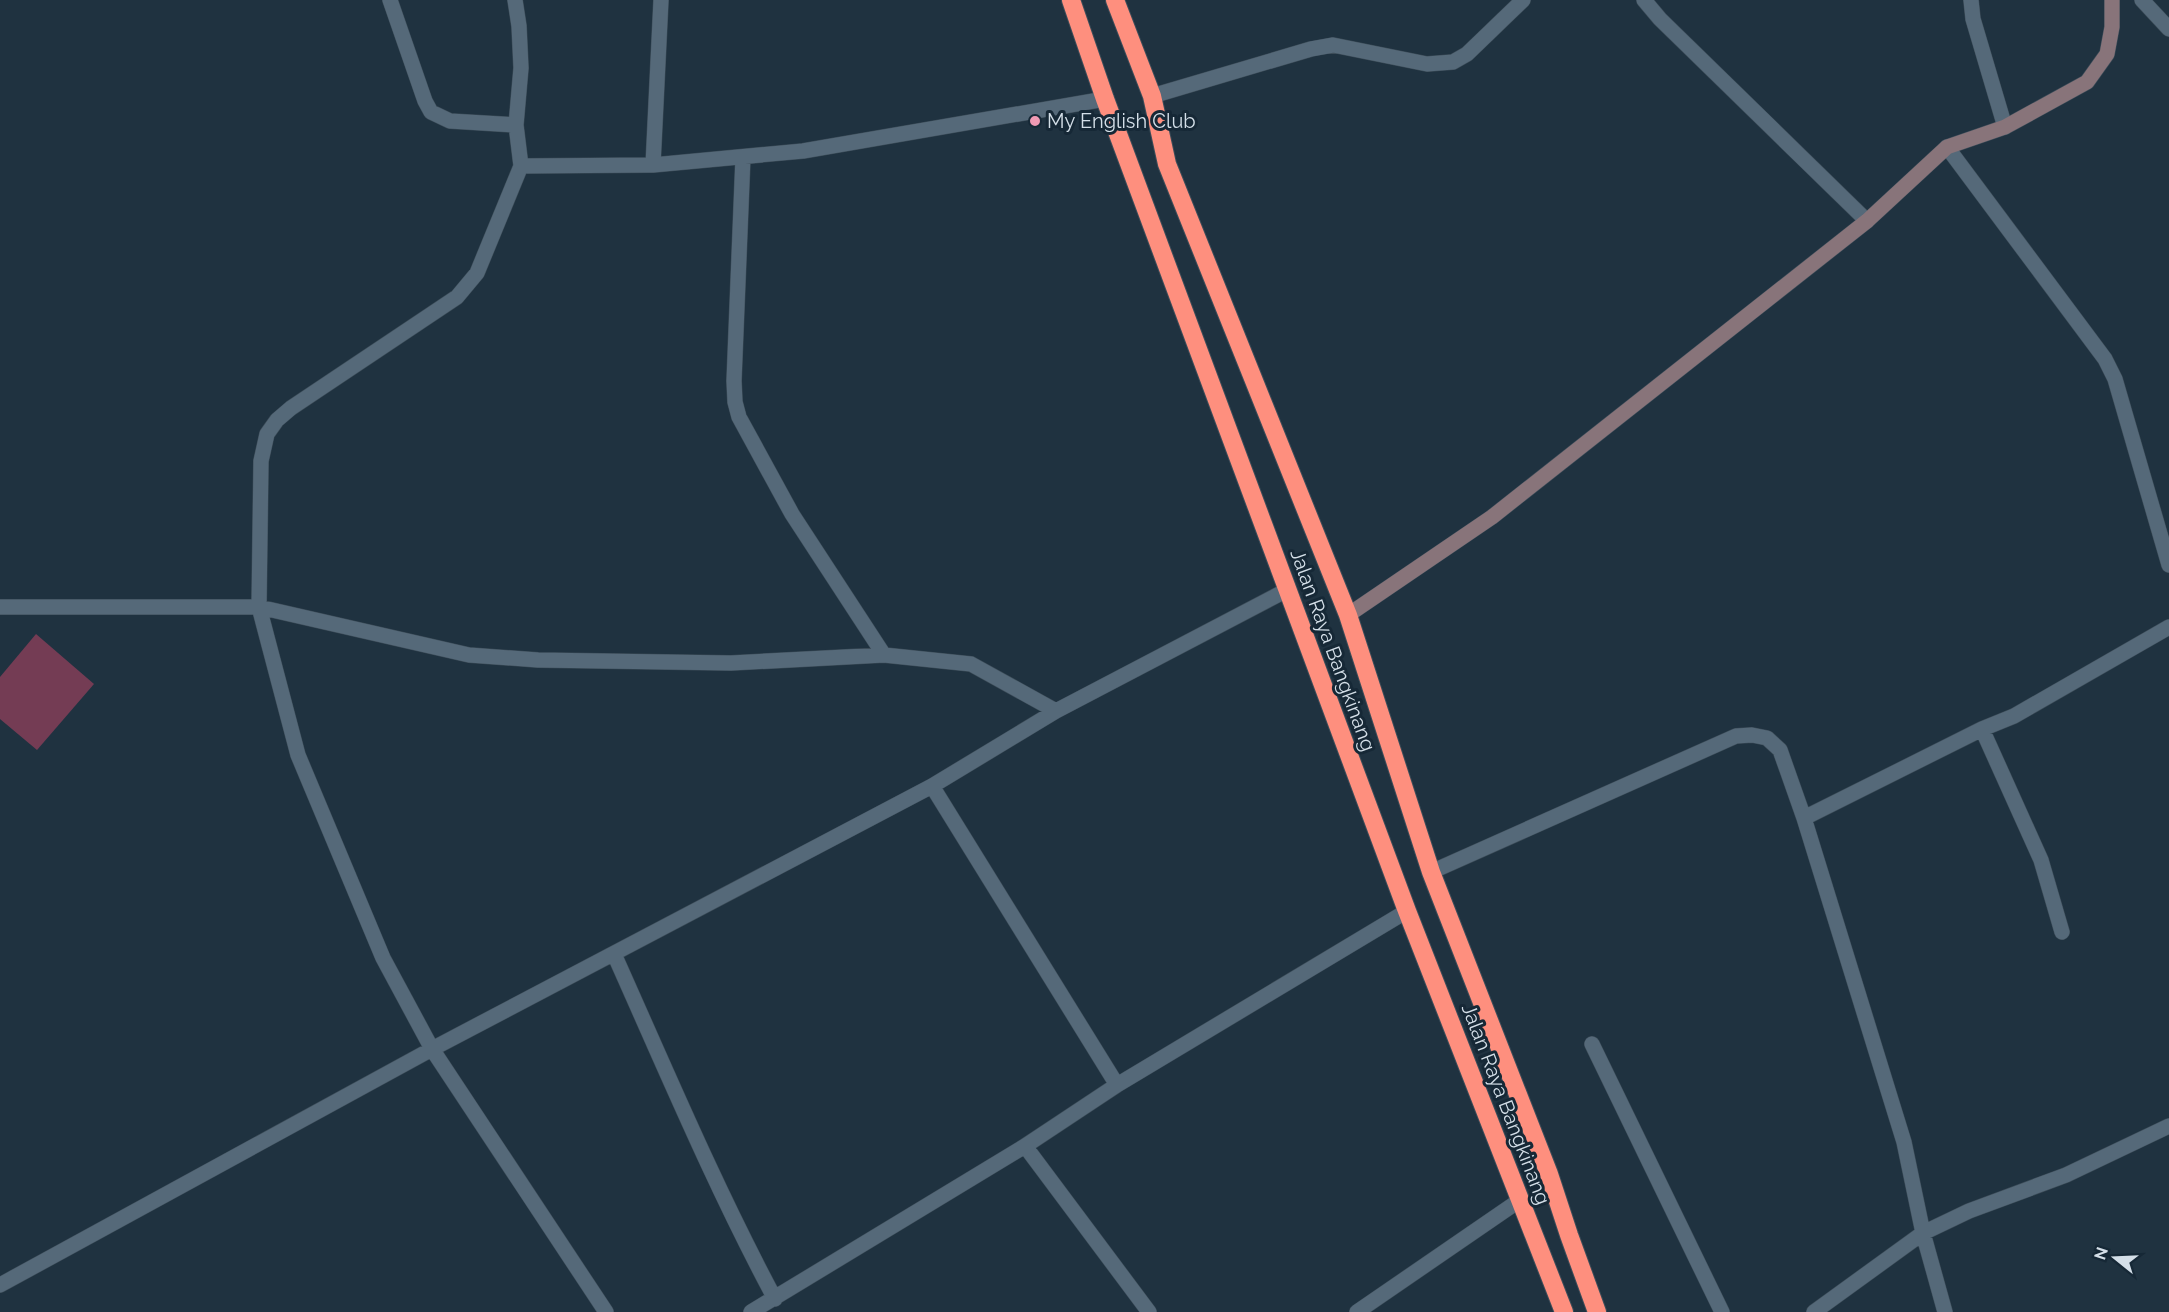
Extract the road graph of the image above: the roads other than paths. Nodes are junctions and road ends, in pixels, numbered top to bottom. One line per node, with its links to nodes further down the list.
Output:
1 (390, 0): 14 (street)
2 (515, 0): 14 (street)
3 (661, 0): 18 (street)
4 (1071, 0): 13 (highway, Jalan Raya Bangkinang)
5 (1115, 0): 12 (highway, Jalan Raya Bangkinang)
6 (1523, 0): 12 (street)
7 (1644, 0): 20 (street)
8 (1971, 0): 15 (street)
9 (2112, 0): 15 (street)
10 (2142, 0): 11 (street)
11 (2169, 29)
12 (1152, 96): 25 (highway, Jalan Raya Bangkinang)
13 (1105, 99): 17 (street); 22 (highway, Jalan Raya Bangkinang)
14 (516, 125): 19 (street)
15 (2005, 127): 16 (street)
16 (1947, 147): 20 (street); 21 (street)
17 (743, 157): 18 (street); 27 (street)
18 (652, 165): 19 (street)
19 (521, 166): 24 (street)
20 (1867, 221): 25 (street)
21 (2169, 565)
22 (1287, 590): 28 (street); 33 (highway, Jalan Raya Bangkinang)
23 (0, 607): 24 (street)
24 (259, 607): 27 (street); 37 (street)
25 (1348, 615): 32 (highway, Jalan Raya Bangkinang)
26 (2169, 627): 29 (street)
27 (884, 656): 28 (street)
28 (1056, 711): 30 (street)
29 (1982, 729): 31 (street); 34 (street)
30 (932, 786): 35 (street); 38 (street)
31 (1804, 818): 32 (street); 42 (street)
32 (1431, 872): 50 (highway, Jalan Raya Bangkinang)
33 (1407, 912): 38 (street); 41 (highway, Jalan Raya Bangkinang)
34 (2062, 932)
35 (614, 954): 37 (street); 44 (street)
36 (1592, 1044): 51 (street)
37 (432, 1049): 43 (street); 45 (street)
38 (1117, 1085): 40 (street)
39 (2169, 1126): 42 (street)
40 (1025, 1146): 44 (street); 47 (street)
41 (1520, 1200): 48 (street); 49 (highway, Jalan Raya Bangkinang)
42 (1923, 1233): 52 (street); 53 (street)
43 (0, 1285)
44 (775, 1299): 46 (street)
45 (606, 1312)
46 (751, 1312)
47 (1149, 1312)
48 (1357, 1312)
49 (1564, 1312)
50 (1597, 1312)
51 (1722, 1312)
52 (1814, 1312)
53 (1945, 1312)

